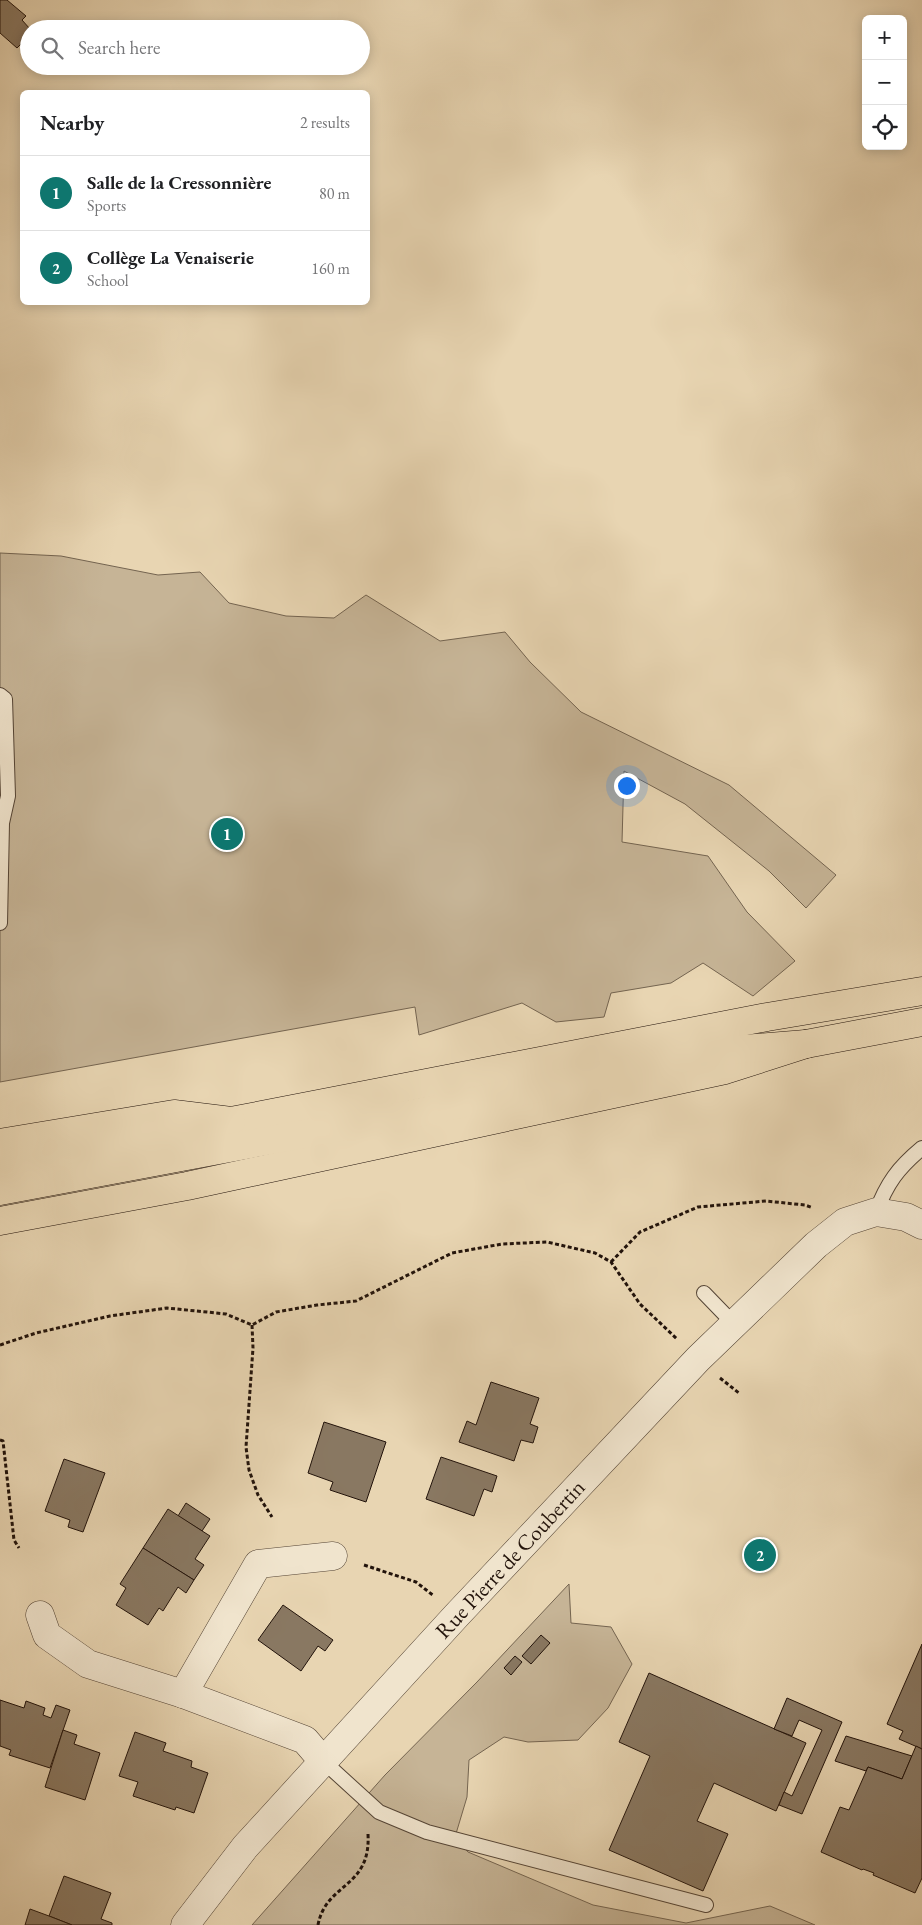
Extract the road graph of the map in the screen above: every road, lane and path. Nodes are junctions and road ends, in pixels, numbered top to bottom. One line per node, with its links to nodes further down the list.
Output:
1 (0, 695): 2 (lane)
2 (1, 822): 3 (lane)
3 (1, 859): 4 (lane)
4 (0, 923)
5 (922, 991): 8 (main road)
6 (922, 1022): 7 (main road)
7 (806, 1044): 12 (main road); 15 (main road)
8 (231, 1121): 9 (main road); 11 (main road)
9 (0, 1143)
10 (922, 1148): 14 (lane)
11 (0, 1166)
12 (0, 1191)
13 (819, 1210): 17 (path)
14 (876, 1212): 16 (street); 19 (street, Rue Pierre de Coubertin)
15 (0, 1221)
16 (922, 1225)
17 (611, 1262): 20 (path); 22 (path)
18 (704, 1292): 19 (lane)
19 (734, 1324): 22 (street, Rue Pierre de Coubertin)
20 (252, 1325): 21 (path); 25 (path)
21 (0, 1345)
22 (697, 1358): 23 (path); 32 (street, Rue Pierre de Coubertin)
23 (738, 1393)
24 (0, 1440): 26 (path)
25 (272, 1517)
26 (19, 1548)
27 (333, 1556): 31 (street)
28 (364, 1565): 29 (path)
29 (441, 1601)
30 (40, 1615): 31 (street)
31 (183, 1694): 32 (street)
32 (323, 1761): 34 (lane); 35 (street, Rue Pierre de Coubertin)
33 (367, 1828): 36 (path)
34 (706, 1905)
35 (185, 1925)
36 (318, 1925)

